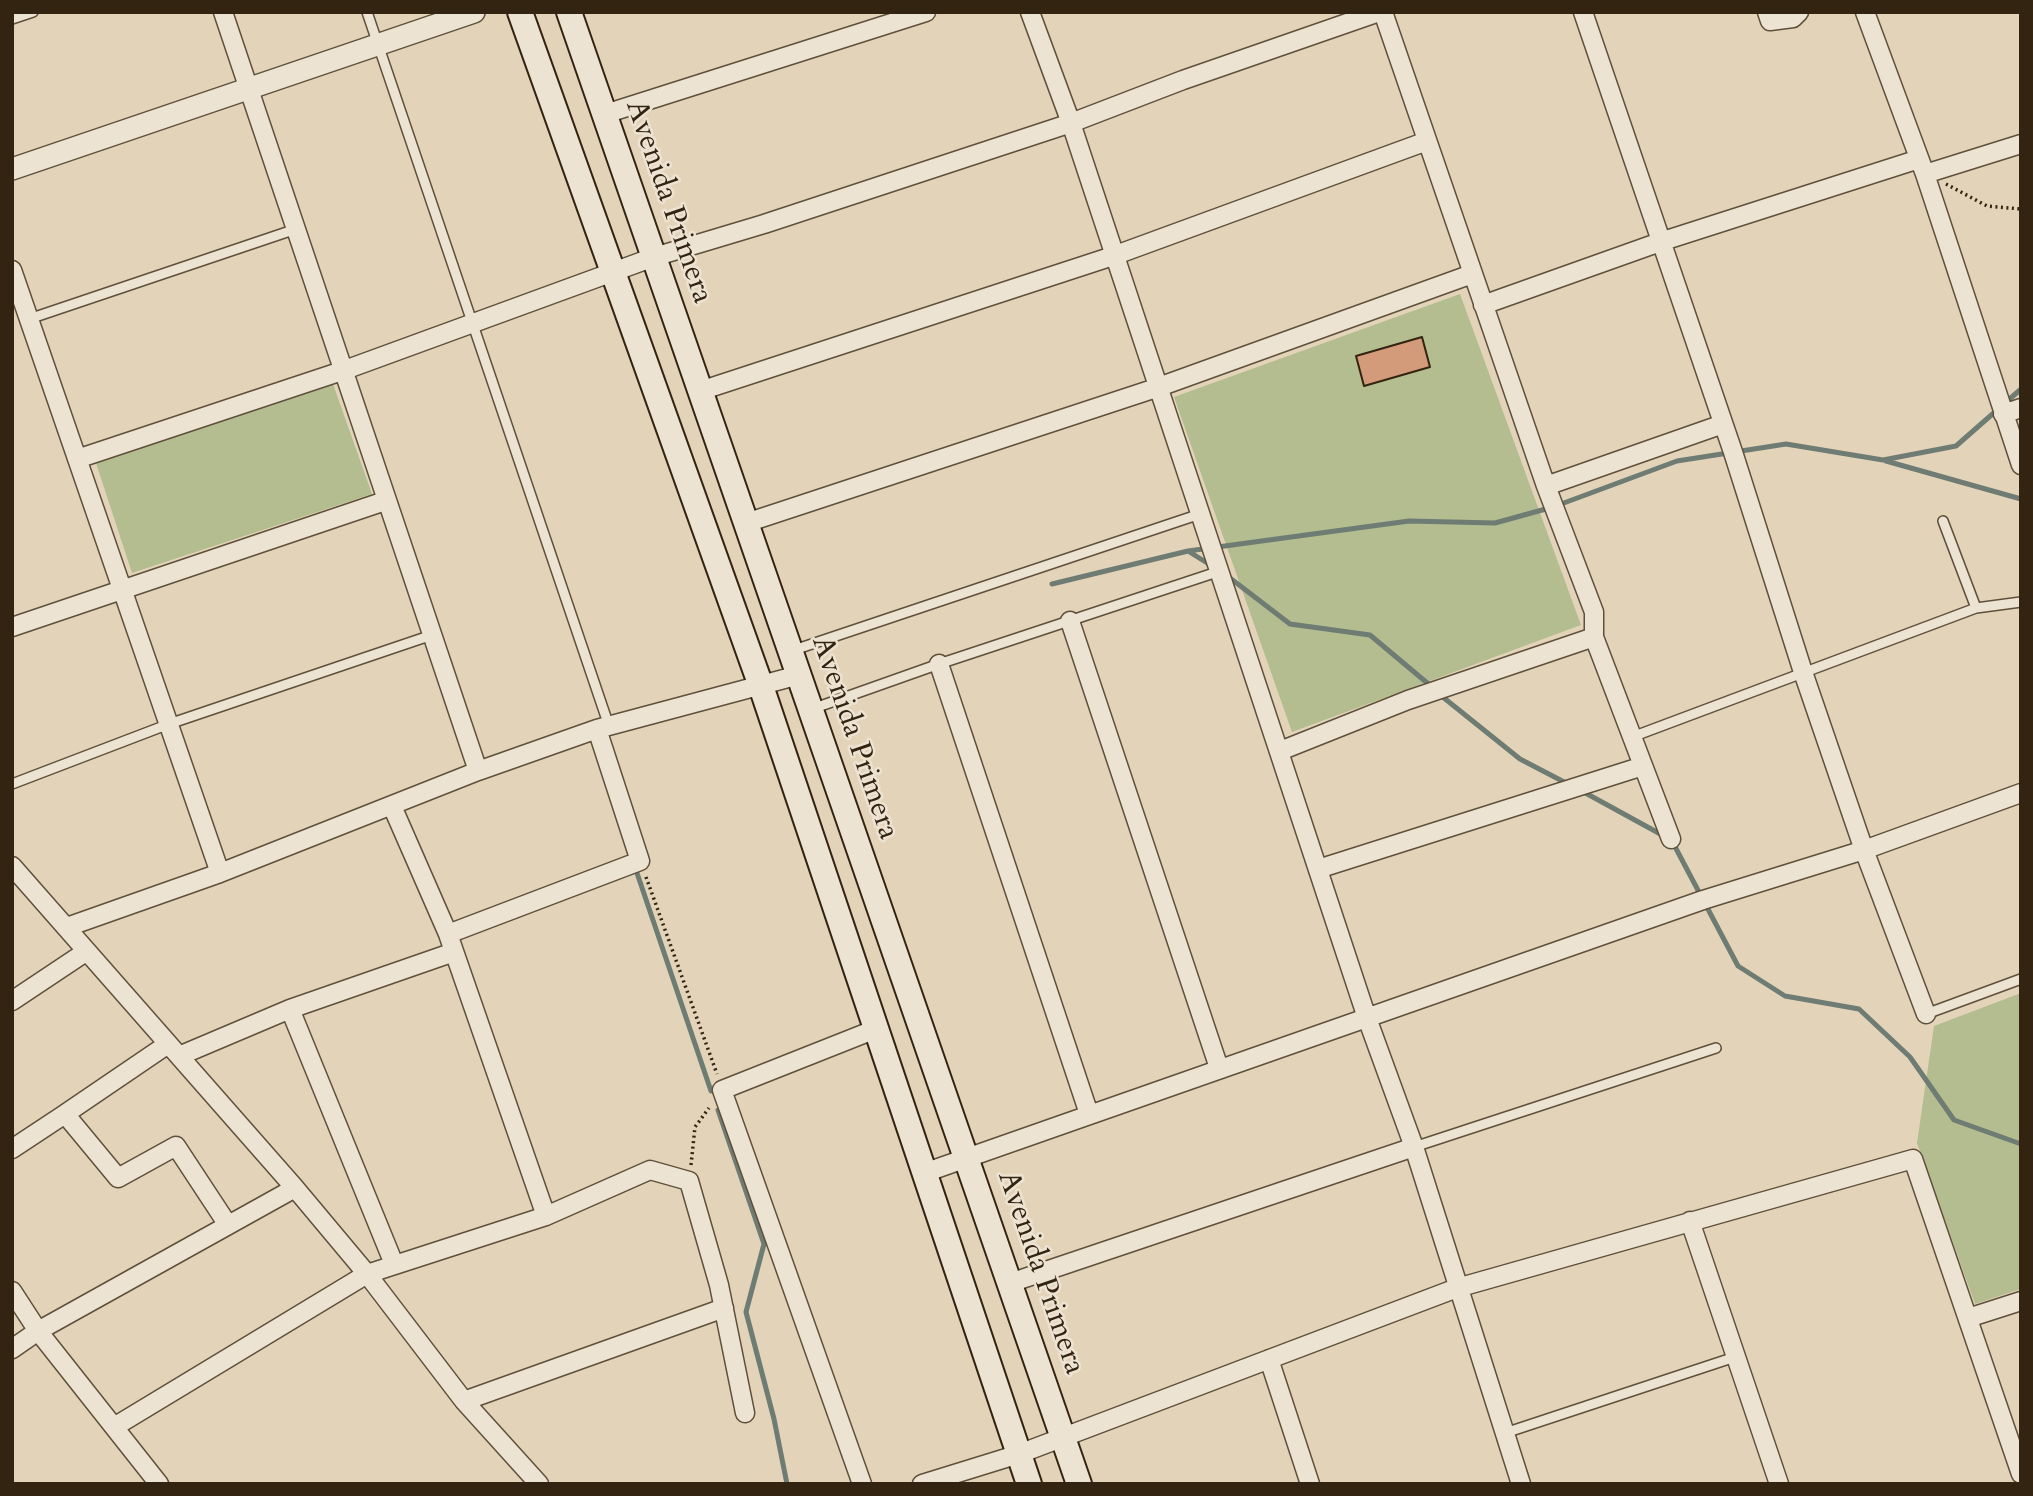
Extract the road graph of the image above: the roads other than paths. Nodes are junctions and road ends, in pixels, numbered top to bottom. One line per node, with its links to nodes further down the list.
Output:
1 (33, 12): 14 (lane)
2 (223, 12): 16 (street)
3 (367, 12): 15 (lane)
4 (474, 12): 15 (street)
5 (520, 12): 28 (main road)
6 (569, 12): 17 (main road, Avenida Primera)
7 (926, 12): 17 (street)
8 (1030, 12): 18 (street)
9 (1381, 12): 18 (street); 19 (street)
10 (1583, 12): 24 (street)
11 (1767, 12): 12 (street)
12 (1799, 12)
13 (1865, 12): 21 (street)
14 (12, 19)
15 (379, 45): 16 (street); 32 (lane)
16 (251, 88): 22 (street); 23 (street)
17 (604, 114): 26 (main road, Avenida Primera)
18 (1071, 123): 25 (street); 26 (street)
19 (1427, 141): 25 (street); 29 (street)
20 (2021, 144): 21 (street)
21 (1922, 166): 24 (street); 37 (street)
22 (12, 169)
23 (296, 229): 31 (lane); 33 (street)
24 (1660, 242): 30 (street); 38 (street)
25 (1113, 256): 34 (street); 35 (street)
26 (654, 257): 28 (street); 35 (main road, Avenida Primera)
27 (12, 270): 31 (street)
28 (612, 272): 32 (street); 58 (main road)
29 (1472, 274): 30 (street); 34 (street)
30 (1483, 305): 41 (street)
31 (29, 319): 39 (street)
32 (473, 324): 33 (street); 61 (lane)
33 (342, 372): 39 (street); 42 (street)
34 (1156, 387): 43 (street); 45 (street)
35 (700, 391): 45 (main road, Avenida Primera)
36 (2021, 408): 37 (street)
37 (2003, 414): 40 (street)
38 (1723, 424): 41 (street); 56 (street)
39 (77, 459): 47 (street)
40 (2021, 465)
41 (1546, 486): 53 (street)
42 (385, 501): 47 (street); 52 (street)
43 (1200, 514): 46 (street); 54 (lane)
44 (1943, 521): 49 (lane)
45 (746, 523): 54 (main road, Avenida Primera)
46 (1221, 571): 50 (lane); 63 (street)
47 (122, 589): 51 (street); 60 (street)
48 (2021, 602): 49 (lane)
49 (1976, 608): 56 (lane)
50 (1070, 621): 55 (lane); 86 (street)
51 (12, 627)
52 (432, 635): 60 (lane); 65 (street)
53 (1594, 637): 62 (street); 63 (street)
54 (790, 651): 57 (main road, Avenida Primera)
55 (939, 664): 59 (lane); 88 (street)
56 (1802, 672): 62 (lane); 70 (street)
57 (799, 675): 58 (street); 59 (main road, Avenida Primera)
58 (761, 686): 61 (street); 83 (main road)
59 (811, 710): 91 (main road, Avenida Primera)
60 (169, 724): 66 (lane); 73 (street)
61 (603, 728): 65 (street); 75 (street)
62 (1632, 737): 64 (street)
63 (1280, 751): 72 (street)
64 (1643, 766): 69 (street); 72 (street)
65 (478, 771): 68 (street)
66 (12, 784)
67 (2021, 793): 70 (street)
68 (392, 806): 73 (street); 75 (street)
69 (1671, 839)
70 (1864, 850): 81 (street); 82 (street)
71 (12, 866): 74 (street)
72 (1318, 869): 82 (street)
73 (220, 873): 74 (street)
74 (67, 927): 76 (street)
75 (447, 934): 77 (street)
76 (87, 951): 79 (street); 85 (street)
77 (454, 952): 80 (street); 94 (street)
78 (2021, 979): 81 (lane)
79 (12, 1001)
80 (289, 1009): 85 (street); 97 (street)
81 (1927, 1014)
82 (1367, 1017): 86 (street); 89 (street)
83 (876, 1029): 92 (main road); 118 (street)
84 (1716, 1048): 89 (lane)
85 (174, 1050): 87 (street); 93 (street)
86 (1219, 1068): 88 (street)
87 (65, 1114): 90 (street); 96 (street)
88 (1089, 1114): 91 (street)
89 (1414, 1147): 99 (street); 100 (street)
90 (12, 1149)
91 (967, 1159): 92 (street); 99 (main road, Avenida Primera)
92 (924, 1173): 114 (main road)
93 (295, 1188): 96 (street); 98 (street)
94 (546, 1216): 97 (street); 103 (street)
95 (1690, 1221): 100 (street); 104 (street); 107 (street)
96 (228, 1225): 105 (street)
97 (394, 1264): 98 (street)
98 (367, 1274): 109 (street); 111 (street)
99 (1010, 1283): 113 (main road, Avenida Primera)
100 (1457, 1287): 108 (street); 112 (street)
101 (12, 1291): 105 (street)
102 (2021, 1301): 104 (street)
103 (724, 1308): 109 (street); 110 (street)
104 (1968, 1318): 115 (street)
105 (38, 1331): 106 (street); 111 (street)
106 (12, 1349)
107 (1738, 1356): 112 (lane); 124 (street)
108 (1269, 1359): 113 (street); 122 (street)
109 (464, 1401): 117 (street)
110 (744, 1413)
111 (114, 1427): 116 (street)
112 (1504, 1433): 123 (street)
113 (1063, 1435): 114 (street); 121 (main road, Avenida Primera)
114 (1019, 1454): 119 (street); 120 (main road)
115 (2021, 1474)
116 (159, 1484)
117 (539, 1484)
118 (862, 1484)
119 (922, 1484)
120 (1029, 1484)
121 (1079, 1484)
122 (1310, 1484)
123 (1521, 1484)
124 (1779, 1484)

